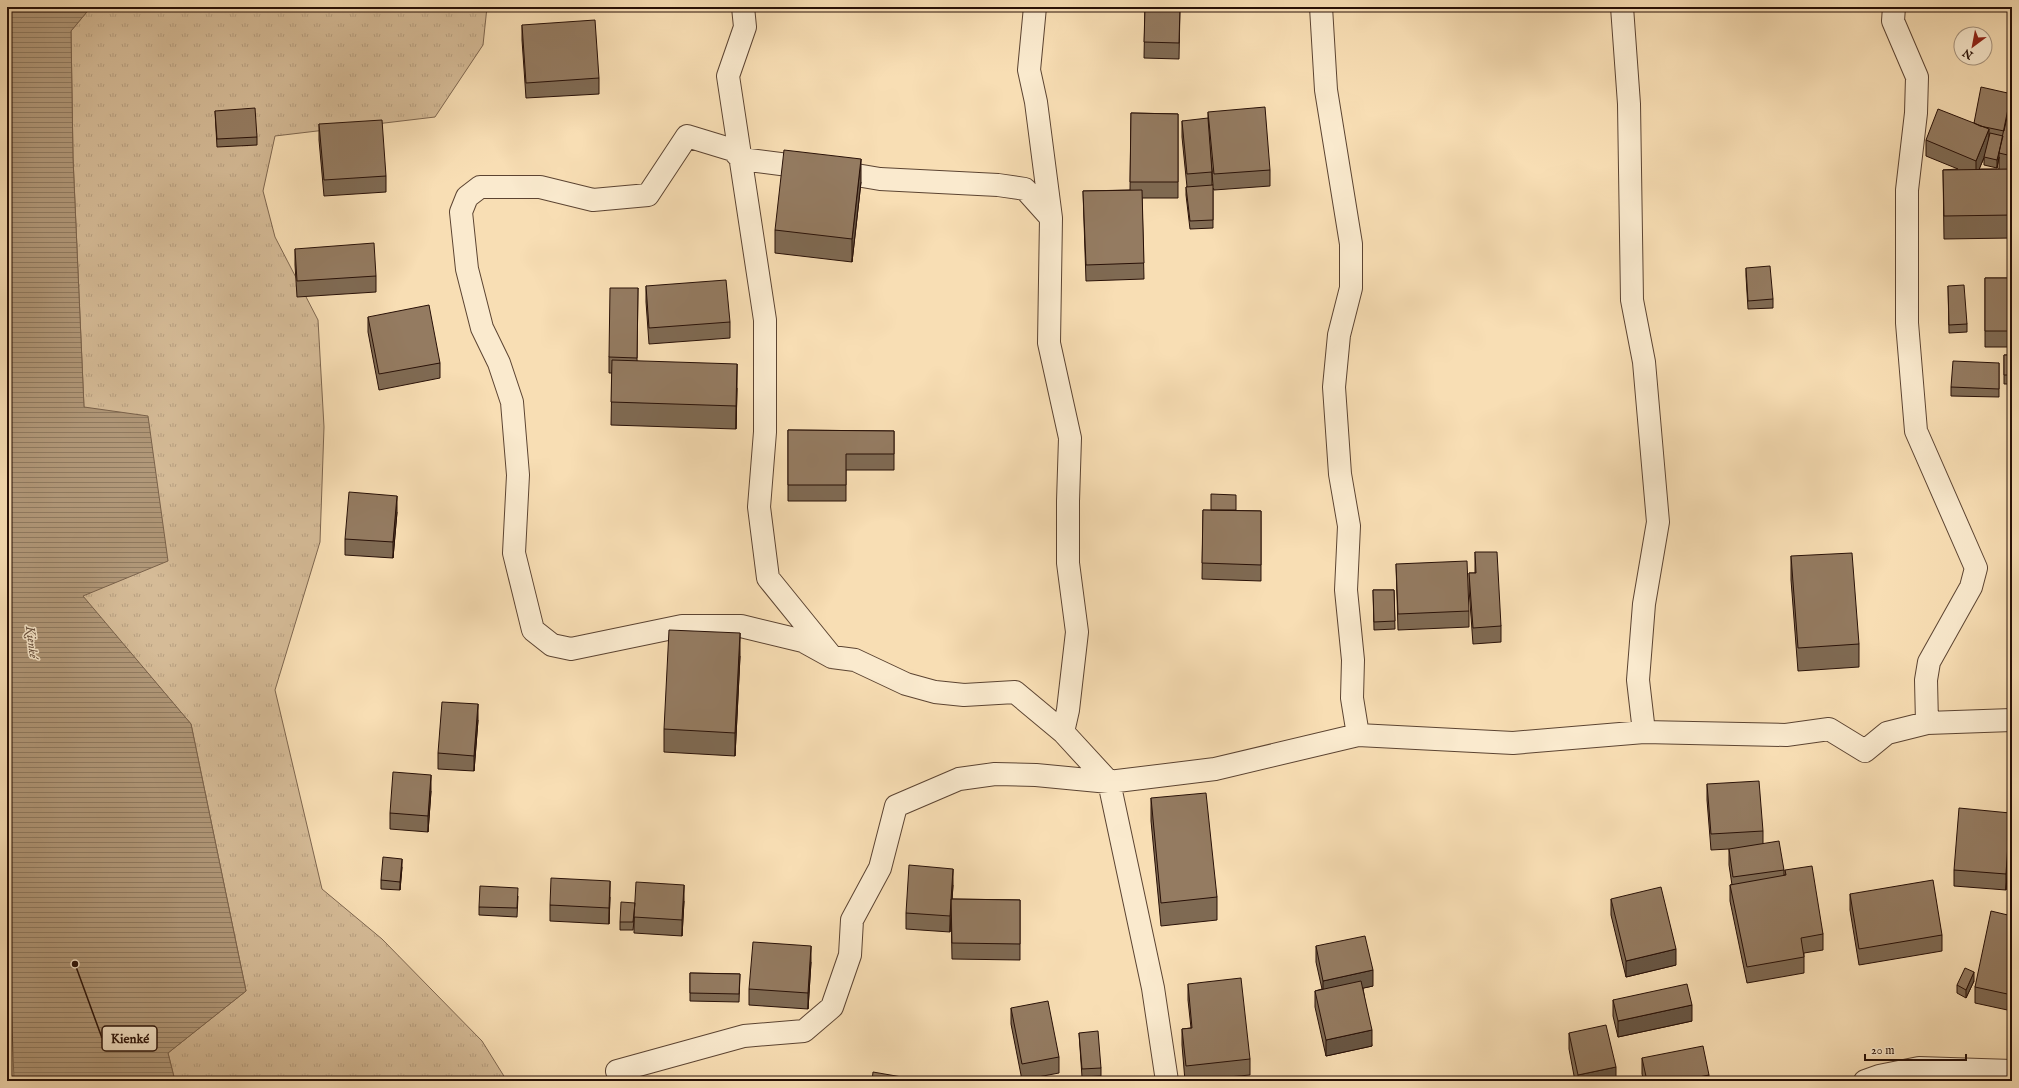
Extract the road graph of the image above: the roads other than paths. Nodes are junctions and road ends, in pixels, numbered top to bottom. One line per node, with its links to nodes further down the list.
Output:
1 (743, 7): 6 (street)
2 (1035, 7): 7 (street)
3 (1321, 7): 13 (street)
4 (1622, 7): 12 (street)
5 (1894, 7): 10 (street)
6 (741, 159): 7 (street); 8 (street); 8 (street)
7 (1051, 218): 11 (street)
8 (832, 657): 11 (street)
9 (2012, 720): 10 (street)
10 (1928, 723): 12 (street)
11 (1063, 732): 14 (street)
12 (1644, 732): 13 (street)
13 (1358, 735): 14 (street)
14 (1109, 782): 15 (street); 17 (street)
15 (617, 1071)
16 (2012, 1071): 18 (street)
17 (1167, 1081)
18 (1865, 1081)

